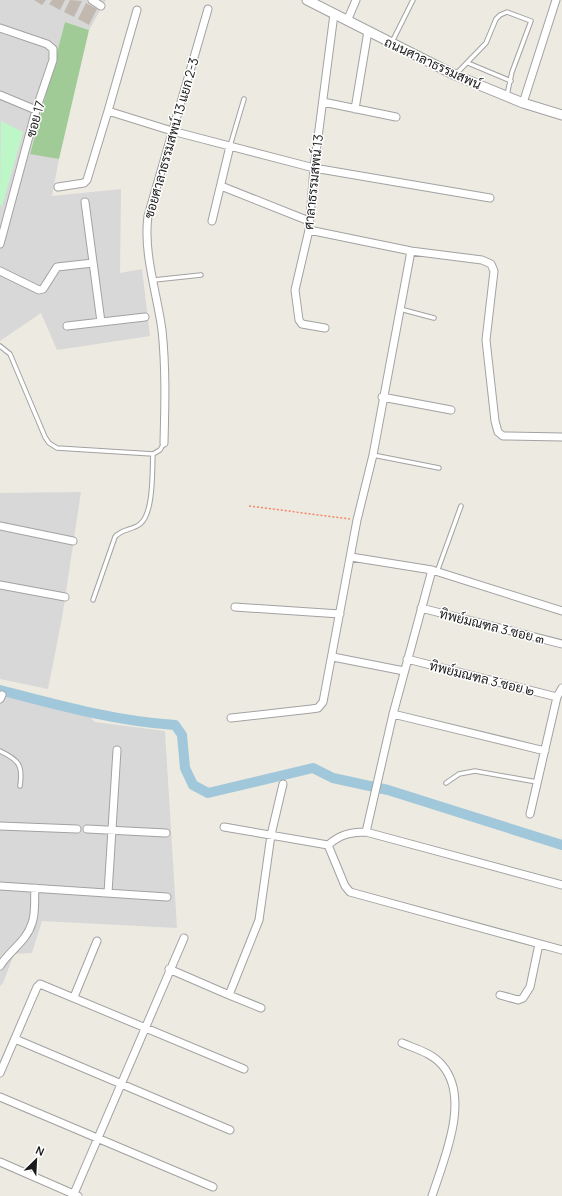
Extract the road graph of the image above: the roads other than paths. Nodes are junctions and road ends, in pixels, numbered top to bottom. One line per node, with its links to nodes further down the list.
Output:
1 (92, 0): 6 (street)
2 (308, 0): 9 (street, ถนนศาลาธรรมสพน์)
3 (356, 0): 10 (street)
4 (413, 0): 13 (lane)
5 (556, 0): 21 (street)
6 (102, 6)
7 (208, 8): 27 (street, ซอยศาลาธรรมสพน์ 13 แยก 2-3)
8 (137, 10): 24 (street)
9 (334, 14): 10 (street, ถนนศาลาธรรมสพน์); 20 (street, ศาลาธรรมสพน์ 13)
10 (347, 21): 12 (street, ถนนศาลาธรรมสพน์)
11 (0, 28): 23 (street, ซอย 17)
12 (368, 31): 13 (street, ถนนศาลาธรรมสพน์); 22 (street)
13 (391, 43): 15 (street, ถนนศาลาธรรมสพน์)
14 (468, 63): 15 (lane); 16 (lane); 16 (lane)
15 (455, 75): 18 (street, ถนนศาลาธรรมสพน์)
16 (511, 81): 18 (lane)
17 (0, 95): 23 (street)
18 (506, 96): 21 (street, ถนนศาลาธรรมสพน์)
19 (244, 99): 28 (lane)
20 (322, 102): 22 (street); 29 (street, ศาลาธรรมสพน์ 13)
21 (523, 103): 25 (street, ถนนศาลาธรรมสพน์)
22 (355, 109): 26 (street)
23 (36, 110): 37 (street, ซอย 17)
24 (108, 111): 27 (street); 31 (street)
25 (562, 115)
26 (396, 117)
27 (172, 131): 28 (street); 42 (street, ซอยศาลาธรรมสพน์ 13 แยก 2-3)
28 (230, 146): 29 (street); 30 (street)
29 (314, 168): 32 (street); 35 (street, ศาลาธรรมสพน์ 13)
30 (221, 186): 34 (street); 35 (street)
31 (58, 187)
32 (490, 198)
33 (84, 202): 39 (street)
34 (212, 221)
35 (309, 221): 36 (street, ศาลาธรรมสพน์ 13)
36 (309, 230): 38 (street); 48 (street, ศาลาธรรมสพน์ 13)
37 (0, 244)
38 (411, 251): 43 (street); 52 (street)
39 (93, 263): 40 (street); 46 (street)
40 (0, 271)
41 (201, 275): 42 (lane)
42 (154, 280): 53 (street, ซอยศาลาธรรมสพน์ 13 แยก 2-3)
43 (399, 309): 45 (lane); 50 (street)
44 (145, 317): 46 (street)
45 (434, 318)
46 (101, 322): 47 (street)
47 (67, 326)
48 (325, 328)
49 (0, 346): 54 (lane)
50 (382, 397): 51 (street); 55 (street)
51 (451, 410)
52 (562, 438)
53 (164, 443): 54 (lane, ซอยศาลาธรรมสพน์ 13 แยก 2-3)
54 (153, 454): 64 (lane)
55 (373, 455): 56 (lane); 60 (street)
56 (439, 468)
57 (461, 506): 61 (lane)
58 (0, 526): 59 (street)
59 (73, 541)
60 (351, 558): 61 (street); 68 (street)
61 (434, 571): 66 (street); 67 (street)
62 (0, 585): 63 (street)
63 (66, 597)
64 (93, 600)
65 (235, 607): 68 (street)
66 (421, 608): 69 (street, ทิพย์มณฑล 3 ซอย ๓); 71 (street)
67 (562, 611)
68 (340, 614): 70 (street)
69 (562, 644)
70 (333, 657): 72 (street); 76 (street)
71 (407, 659): 72 (street); 74 (street, ทิพย์มณฑล 3 ซอย ๒)
72 (404, 671): 75 (street)
73 (562, 688): 74 (street)
74 (557, 696): 79 (street)
75 (393, 714): 79 (street); 90 (street)
76 (231, 718)
77 (117, 750): 89 (street)
78 (0, 751): 83 (lane)
79 (544, 751): 80 (street)
80 (538, 782): 81 (lane); 84 (street)
81 (446, 783)
82 (283, 784): 92 (street)
83 (20, 786)
84 (530, 814)
85 (0, 826): 87 (street)
86 (224, 827): 92 (street)
87 (77, 829)
88 (88, 829): 89 (street)
89 (112, 830): 91 (street); 97 (street)
90 (366, 832): 93 (street); 94 (street)
91 (166, 833)
92 (271, 835): 93 (street); 105 (street)
93 (328, 845): 101 (street)
94 (562, 885)
95 (0, 886): 96 (street)
96 (35, 888): 97 (street); 103 (street)
97 (108, 893): 98 (street)
98 (167, 897)
99 (184, 938): 104 (street)
100 (97, 941): 107 (street)
101 (539, 944): 102 (street); 106 (street)
102 (562, 950)
103 (0, 966)
104 (169, 970): 105 (street); 109 (street)
105 (229, 995): 108 (street)
106 (500, 995)
107 (74, 997): 109 (street); 110 (street)
108 (261, 1008)
109 (145, 1027): 112 (street); 114 (street)
110 (15, 1039): 113 (street); 114 (street)
111 (402, 1043): 121 (street)
112 (244, 1069)
113 (0, 1073)
114 (121, 1082): 116 (street); 117 (street)
115 (0, 1097): 117 (street)
116 (230, 1130)
117 (97, 1138): 119 (street); 120 (street)
118 (0, 1162): 120 (street)
119 (213, 1187)
120 (75, 1195)
121 (432, 1196)

